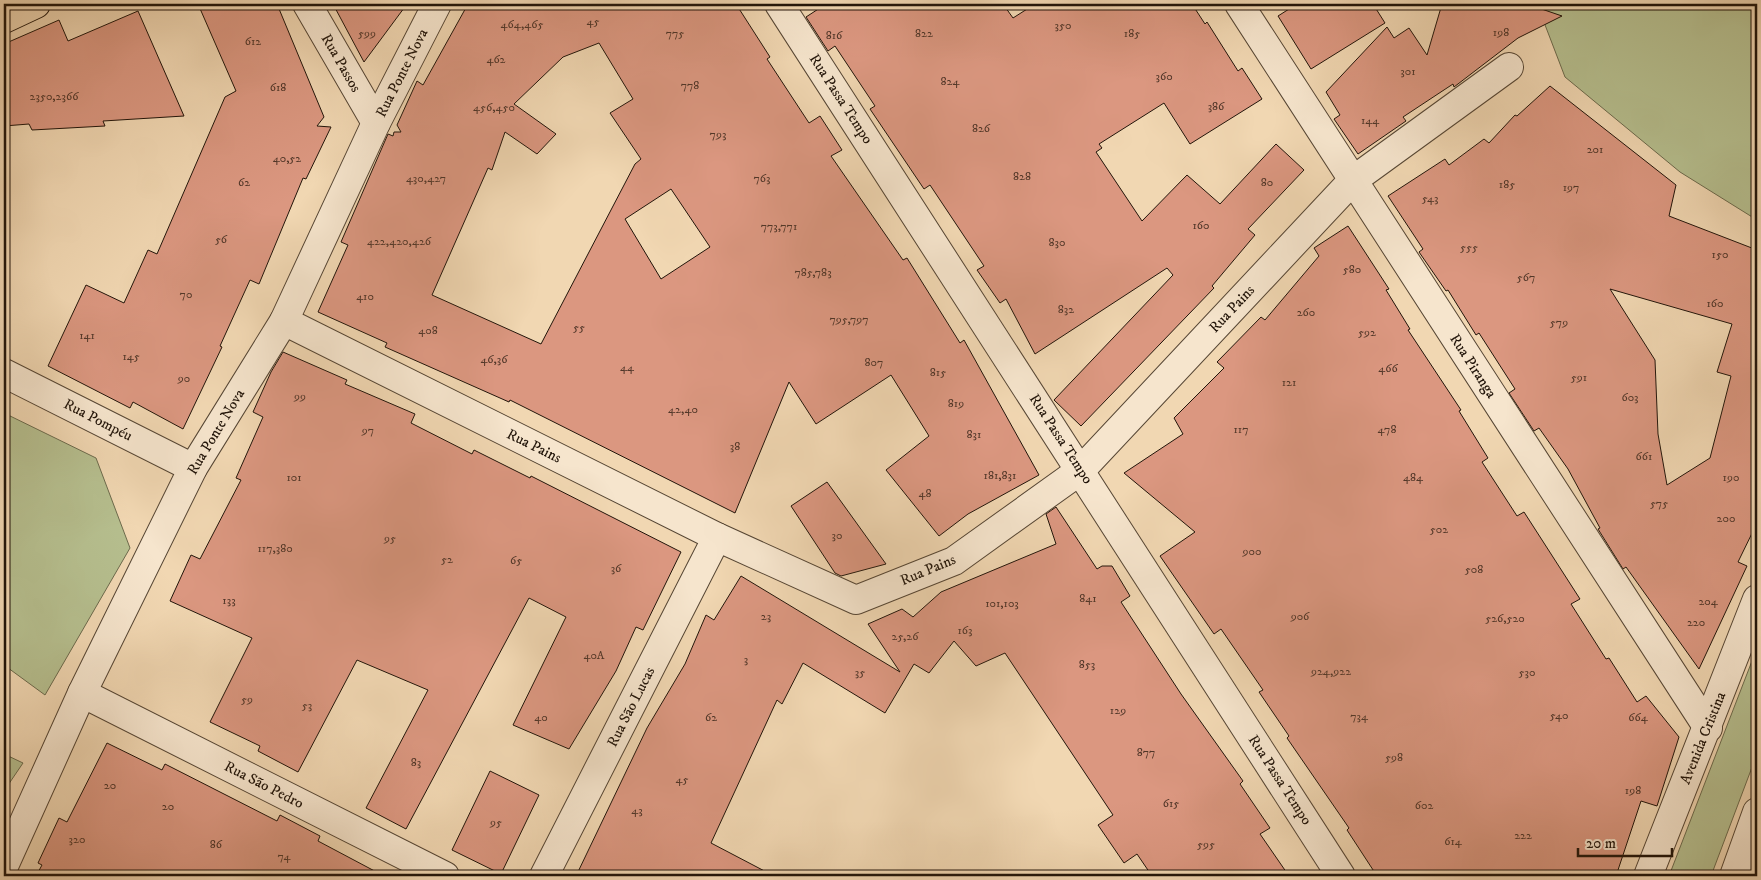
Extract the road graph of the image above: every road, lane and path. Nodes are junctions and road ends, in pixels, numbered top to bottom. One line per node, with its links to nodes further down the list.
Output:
1 (36, 4): 6 (main road)
2 (306, 4): 8 (street, Rua Passos)
3 (437, 4): 8 (street, Rua Ponte Nova)
4 (779, 4): 13 (street, Rua Passa Tempo)
5 (1239, 4): 9 (street, Rua Piranga)
6 (4, 19)
7 (1509, 67): 9 (street, Rua Pains)
8 (376, 123): 10 (street, Rua Ponte Nova)
9 (1352, 181): 13 (street, Rua Pains); 17 (street, Rua Piranga)
10 (284, 321): 12 (street, Rua Ponte Nova); 14 (street, Rua Pains)
11 (4, 373): 12 (street, Rua Pompéu)
12 (193, 468): 16 (street, Rua Ponte Nova)
13 (1081, 470): 14 (street, Rua Pains); 22 (street, Rua Passa Tempo)
14 (717, 537): 21 (street, Rua São Lucas)
15 (1757, 599): 17 (street, Avenida Cristina)
16 (82, 693): 19 (street, Rua Ponte Nova); 20 (street, Rua São Pedro)
17 (1708, 728): 23 (street, Avenida Cristina)
18 (1757, 812): 24 (street)
19 (4, 866)
20 (445, 876)
21 (544, 876)
22 (1341, 876)
23 (1648, 876)
24 (1734, 876)

